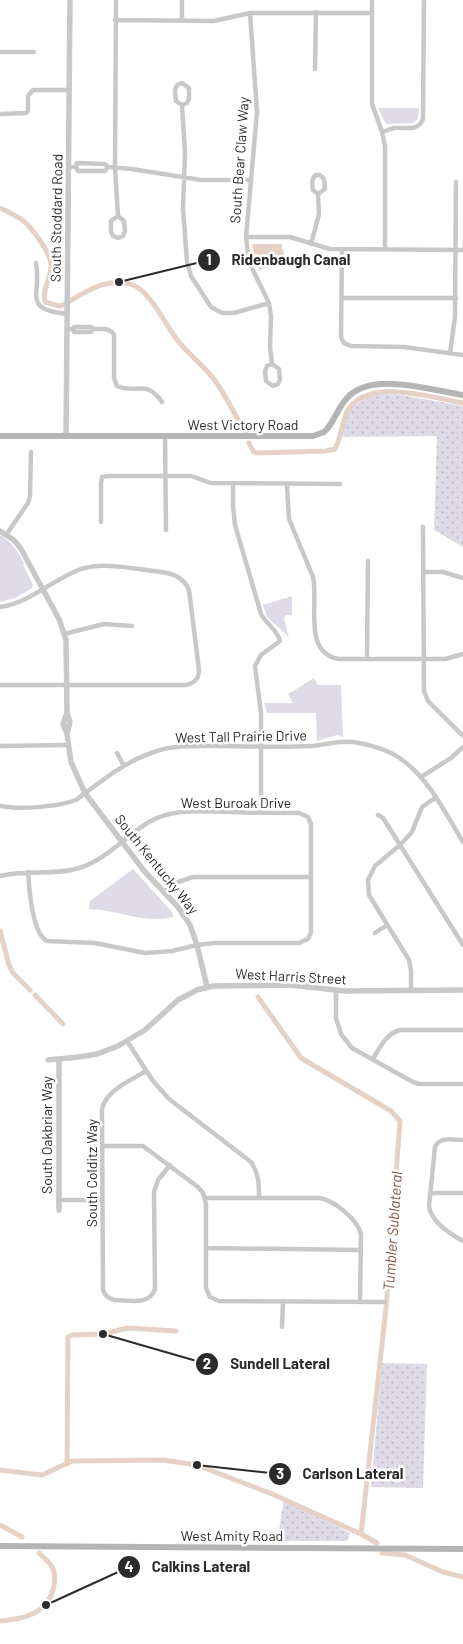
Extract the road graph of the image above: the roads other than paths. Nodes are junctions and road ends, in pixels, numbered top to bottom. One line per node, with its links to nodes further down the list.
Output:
1 (70, 0): 14 (street, South Stoddard Road)
2 (116, 0): 9 (street)
3 (372, 0): 8 (street)
4 (424, 0): 17 (street)
5 (182, 1): 10 (street)
6 (316, 12): 7 (street); 8 (street); 13 (street)
7 (250, 13): 10 (street); 21 (street, South Bear Claw Way)
8 (372, 13): 17 (street)
9 (115, 20): 10 (street); 19 (street)
10 (182, 20)
11 (0, 52): 12 (street)
12 (34, 52)
13 (314, 69)
14 (70, 90): 16 (street); 18 (street, South Stoddard Road)
15 (182, 105): 15 (street); 20 (street)
16 (0, 114)
17 (382, 132): 27 (street)
18 (73, 167): 19 (street); 35 (street, South Stoddard Road)
19 (115, 168): 20 (street); 24 (street)
20 (184, 178): 21 (street); 34 (street)
21 (250, 180): 25 (street, South Bear Claw Way)
22 (456, 182): 29 (street)
23 (318, 194): 26 (street)
24 (118, 216): 24 (street)
25 (246, 237): 26 (street); 34 (street, South Bear Claw Way)
26 (311, 244): 28 (street)
27 (385, 249): 28 (street); 29 (street)
28 (342, 250): 32 (street)
29 (456, 250): 30 (street); 33 (street)
30 (463, 250)
31 (36, 263): 35 (street)
32 (342, 298): 33 (street); 37 (street)
33 (456, 298): 37 (street)
34 (269, 303): 39 (street)
35 (67, 311): 36 (street, South Stoddard Road)
36 (70, 329): 41 (street); 43 (street, South Stoddard Road)
37 (450, 353): 38 (street)
38 (463, 355)
39 (272, 364): 39 (street)
40 (463, 395): 44 (main road, West Victory Road)
41 (162, 402)
42 (0, 436): 43 (main road, West Victory Road)
43 (66, 436): 44 (main road, West Victory Road)
44 (165, 436): 46 (street)
45 (31, 452): 53 (street)
46 (166, 476): 47 (street); 50 (street); 52 (street)
47 (233, 484): 48 (street); 69 (street)
48 (287, 484): 49 (street); 62 (street)
49 (340, 484)
50 (101, 522)
51 (423, 527): 55 (street)
52 (166, 530)
53 (3, 533): 57 (street, South Kentucky Way)
54 (368, 561): 62 (street)
55 (423, 572): 56 (street); 63 (street)
56 (463, 578)
57 (43, 589): 58 (street); 60 (street, South Kentucky Way); 65 (street)
58 (0, 607)
59 (132, 626): 60 (street)
60 (64, 634): 65 (street, South Kentucky Way)
61 (463, 654): 63 (street)
62 (367, 659): 63 (street)
63 (423, 659): 66 (street)
64 (0, 685): 65 (street)
65 (67, 685): 67 (street, South Kentucky Way)
66 (463, 736)
67 (68, 745): 68 (street); 74 (street, South Kentucky Way)
68 (0, 746)
69 (261, 746): 72 (street, West Tall Prairie Drive); 73 (street, West Tall Prairie Drive); 77 (street)
70 (463, 747): 73 (street)
71 (117, 753): 72 (street)
72 (124, 766): 74 (street, West Tall Prairie Drive)
73 (421, 777): 75 (street, West Tall Prairie Drive)
74 (85, 793): 76 (street, West Tall Prairie Drive); 79 (street, South Kentucky Way)
75 (435, 798): 80 (street, West Tall Prairie Drive); 81 (street)
76 (0, 806)
77 (261, 813): 79 (street, West Buroak Drive); 84 (street, West Buroak Drive)
78 (378, 815): 81 (street)
79 (122, 841): 82 (street, West Buroak Drive); 85 (street, South Kentucky Way)
80 (463, 842)
81 (400, 845): 86 (street); 89 (street)
82 (28, 872): 83 (street, West Buroak Drive); 88 (street)
83 (0, 876)
84 (310, 878): 85 (street); 88 (street)
85 (164, 892): 88 (street, South Kentucky Way)
86 (387, 925): 87 (street); 91 (street)
87 (375, 933)
88 (197, 945): 90 (street, South Kentucky Way)
89 (463, 945)
90 (207, 987): 93 (street, West Harris Street); 95 (street, West Harris Street)
91 (411, 990): 92 (street, West Harris Street); 93 (street, West Harris Street)
92 (463, 990)
93 (336, 991): 98 (street)
94 (463, 1030): 98 (street)
95 (127, 1041): 97 (street, West Harris Street); 99 (street)
96 (48, 1060): 97 (street, West Harris Street)
97 (59, 1060): 108 (street, South Oakbriar Way)
98 (373, 1060): 100 (street)
99 (146, 1071): 102 (street, South Colditz Way); 107 (street)
100 (463, 1084)
101 (463, 1140): 104 (street)
102 (102, 1146): 103 (street); 109 (street, South Colditz Way)
103 (170, 1165): 106 (street); 109 (street, South Colditz Way)
104 (430, 1193): 105 (street); 111 (street)
105 (463, 1193)
106 (205, 1198): 107 (street); 112 (street)
107 (259, 1198): 113 (street)
108 (59, 1200): 109 (street); 110 (street, South Oakbriar Way)
109 (102, 1200)
110 (59, 1210)
111 (463, 1242)
112 (206, 1248): 113 (street); 114 (street)
113 (360, 1250): 115 (street)
114 (283, 1301): 115 (street); 117 (street)
115 (360, 1301): 116 (street)
116 (385, 1302)
117 (282, 1327)
118 (0, 1546): 119 (main road, West Amity Road)
119 (463, 1549)

